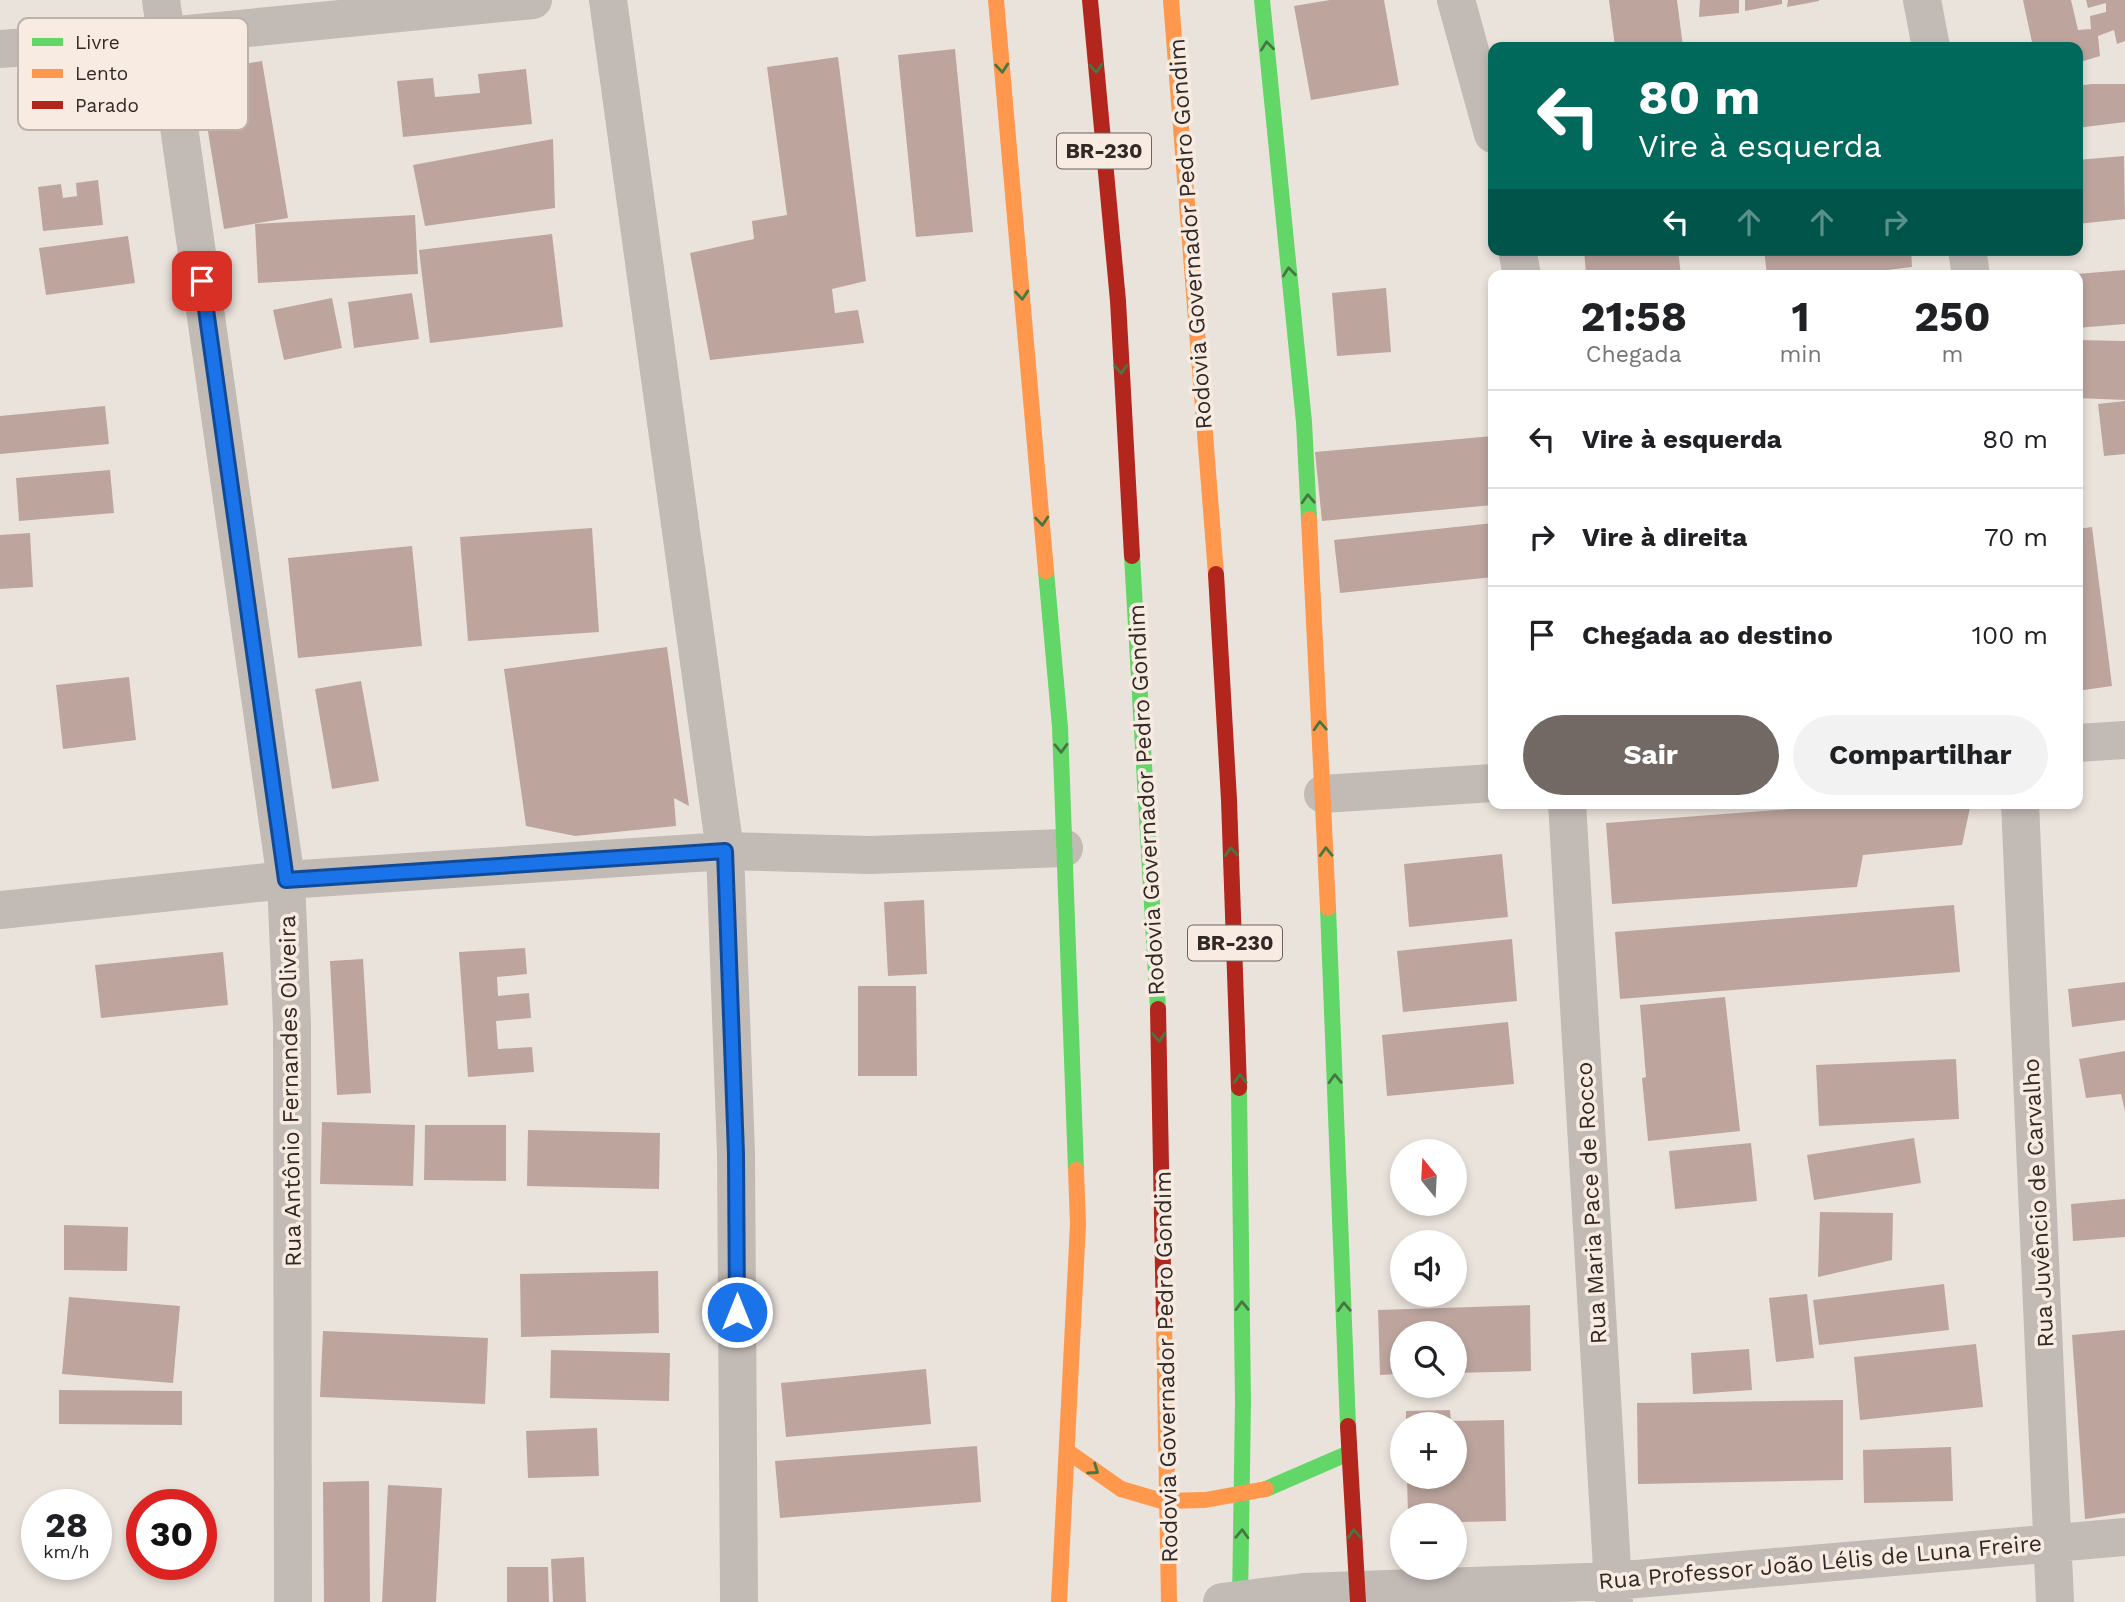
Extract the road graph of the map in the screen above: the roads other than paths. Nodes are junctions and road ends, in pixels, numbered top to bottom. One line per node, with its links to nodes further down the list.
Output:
1 (533, 0): 9 (street)
2 (608, 0): 22 (street)
3 (996, 0): 21 (main road, one-way to 21)
4 (1090, 0): 34 (main road, Rodovia Governador Pedro Gondim / BR-230, one-way to 34)
5 (1171, 0): 36 (main road, Rodovia Governador Pedro Gondim / BR-230, one-way to 5)
6 (1262, 0): 18 (main road, one-way to 6)
7 (1456, 0): 13 (street)
8 (1922, 0): 10 (street)
9 (164, 18)
10 (1930, 42)
11 (18, 46): 12 (street)
12 (0, 49)
13 (1488, 116)
14 (180, 130): 23 (street, Rua Antônio Fernandes Oliveira)
15 (2125, 740): 16 (street)
16 (2083, 743)
17 (1488, 783): 18 (street)
18 (1323, 794): 26 (main road, one-way to 18)
19 (1567, 809): 29 (street, Rua Maria Pace de Rocco)
20 (2020, 809): 28 (street, Rua Juvêncio de Carvalho)
21 (1064, 848): 22 (street); 25 (main road)
22 (725, 851): 23 (street); 32 (street)
23 (286, 880): 24 (street); 31 (street, Rua Antônio Fernandes Oliveira)
24 (0, 910)
25 (1067, 1451): 26 (main road, one-way to 26, bridge); 33 (main road)
26 (1349, 1453): 30 (main road, one-way to 26)
27 (2125, 1537): 28 (street, Rua Professor João Lélis de Luna Freire)
28 (2053, 1543): 29 (street, Rua Professor João Lélis de Luna Freire); 37 (street, Rua Juvêncio de Carvalho)
29 (1613, 1591): 30 (street, Rua Professor João Lélis de Luna Freire)
30 (1358, 1596): 35 (street, Rua Professor João Lélis de Luna Freire, bridge)
31 (293, 1602)
32 (739, 1602)
33 (1059, 1602)
34 (1169, 1602)
35 (1222, 1602)
36 (1240, 1602)
37 (2055, 1602)

